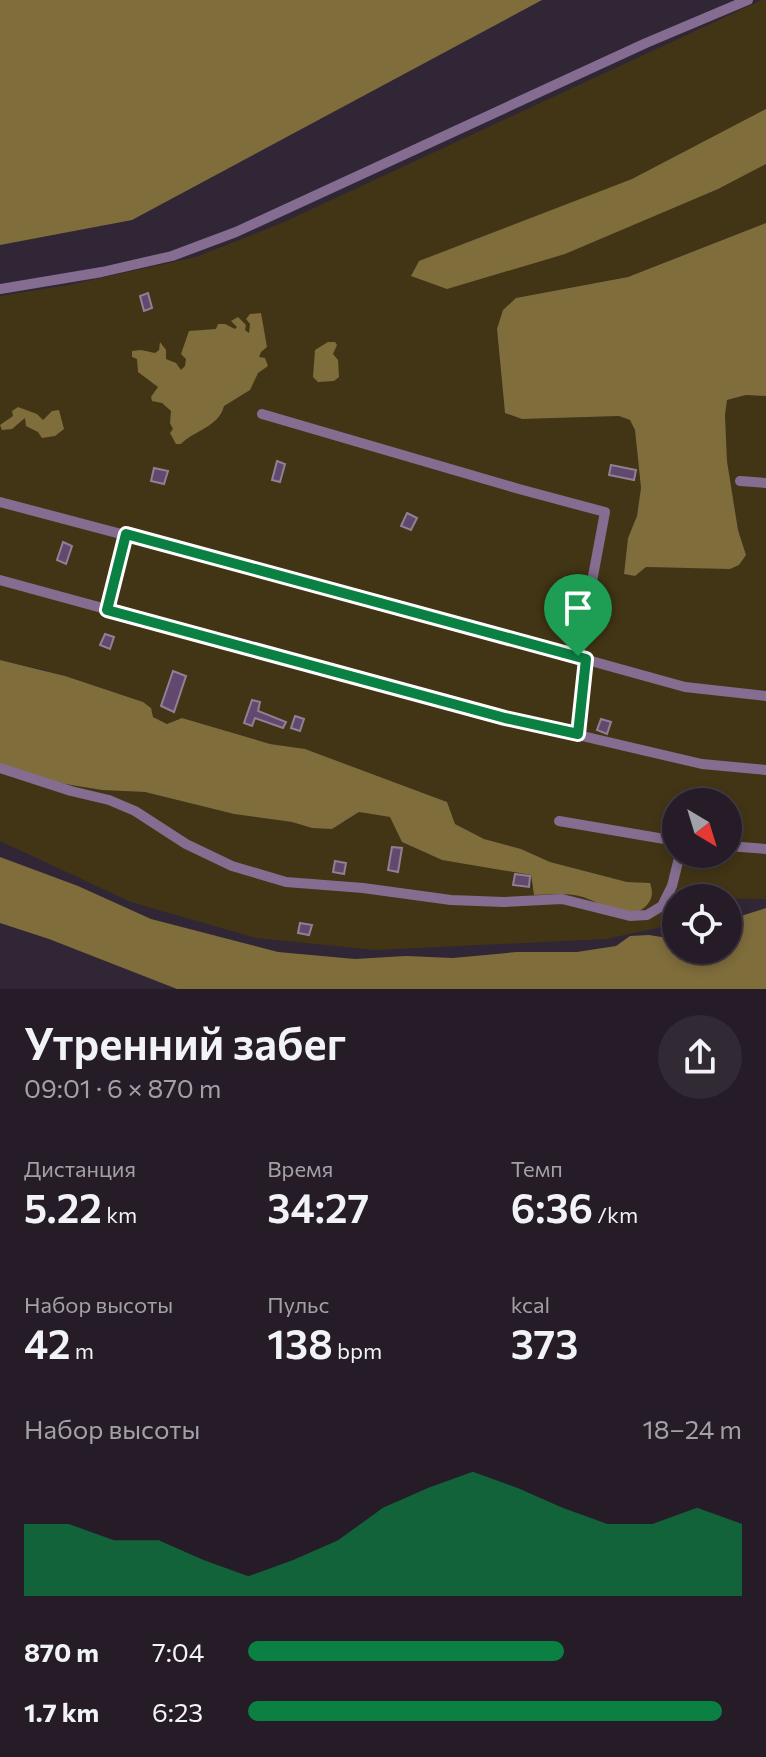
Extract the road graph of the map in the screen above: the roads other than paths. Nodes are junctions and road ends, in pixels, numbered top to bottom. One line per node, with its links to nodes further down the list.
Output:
1 (748, 0): 2 (lane)
2 (0, 289)
3 (262, 414): 10 (lane)
4 (740, 481): 5 (lane)
5 (766, 483)
6 (0, 502): 7 (lane)
7 (126, 534): 9 (lane); 10 (lane)
8 (0, 580): 9 (lane)
9 (107, 610): 12 (lane)
10 (582, 658): 11 (lane); 12 (lane)
11 (766, 696)
12 (578, 734): 14 (lane)
13 (0, 768): 19 (lane)
14 (766, 770)
15 (559, 821): 16 (lane)
16 (662, 839)
17 (742, 847): 18 (lane)
18 (766, 849)
19 (676, 868)

